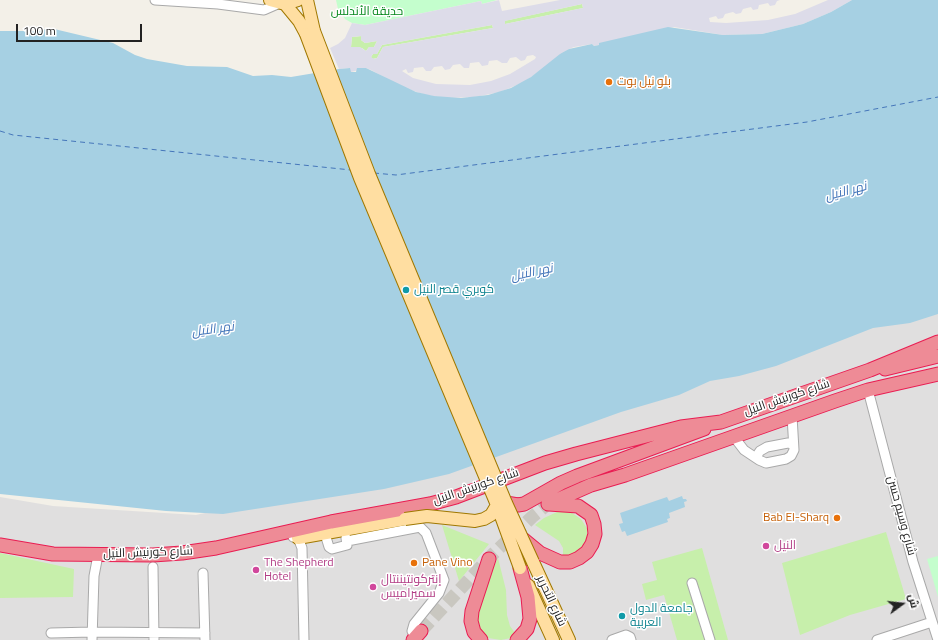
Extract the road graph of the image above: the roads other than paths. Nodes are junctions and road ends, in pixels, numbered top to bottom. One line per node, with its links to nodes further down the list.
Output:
1 (155, 0): 4 (street)
2 (298, 0): 5 (main road)
3 (307, 0): 6 (main road)
4 (220, 2): 5 (street)
5 (278, 2): 6 (main road)
6 (310, 32): 18 (main road, bridge)
7 (938, 342): 9 (highway, شارع كورنيش النيل)
8 (938, 356): 9 (highway)
9 (870, 370): 12 (highway, شارع كورنيش النيل)
10 (938, 374): 11 (highway, شارع كورنيش النيل)
11 (868, 390): 13 (highway, شارع كورنيش النيل); 30 (street, شارع وسيم حسن)
12 (739, 415): 14 (highway, شارع كورنيش النيل); 15 (highway)
13 (792, 416): 15 (highway, شارع كورنيش النيل); 16 (street)
14 (721, 422): 18 (highway); 20 (highway, شارع كورنيش النيل)
15 (740, 435): 17 (street); 22 (highway, شارع كورنيش النيل)
16 (793, 444): 17 (street); 17 (street)
17 (756, 457)
18 (502, 504): 19 (main road, bridge); 22 (main road, شارع التحرير, bridge); 27 (main road, شارع التحرير, bridge)
19 (346, 536): 21 (main road); 35 (street)
20 (266, 537): 21 (street); 24 (highway, شارع كورنيش النيل)
21 (298, 538): 37 (street)
22 (523, 539): 41 (main road, شارع التحرير, bridge)
23 (0, 545): 24 (highway, شارع كورنيش النيل)
24 (98, 555): 32 (street)
25 (488, 559): 38 (highway)
26 (153, 567): 33 (street)
27 (520, 568): 39 (highway); 40 (main road, شارع التحرير)
28 (203, 573): 34 (street)
29 (692, 583): 44 (street)
30 (932, 622): 36 (street, شارع وسيم حسن); 45 (street)
31 (51, 633): 32 (street)
32 (92, 636): 33 (street)
33 (154, 636): 34 (street)
34 (205, 636)
35 (416, 636)
36 (935, 639)
37 (304, 640)
38 (481, 640)
39 (517, 640)
40 (553, 640)
41 (569, 640)
42 (613, 640): 43 (street)
43 (631, 640)
44 (710, 640)
45 (877, 640)

